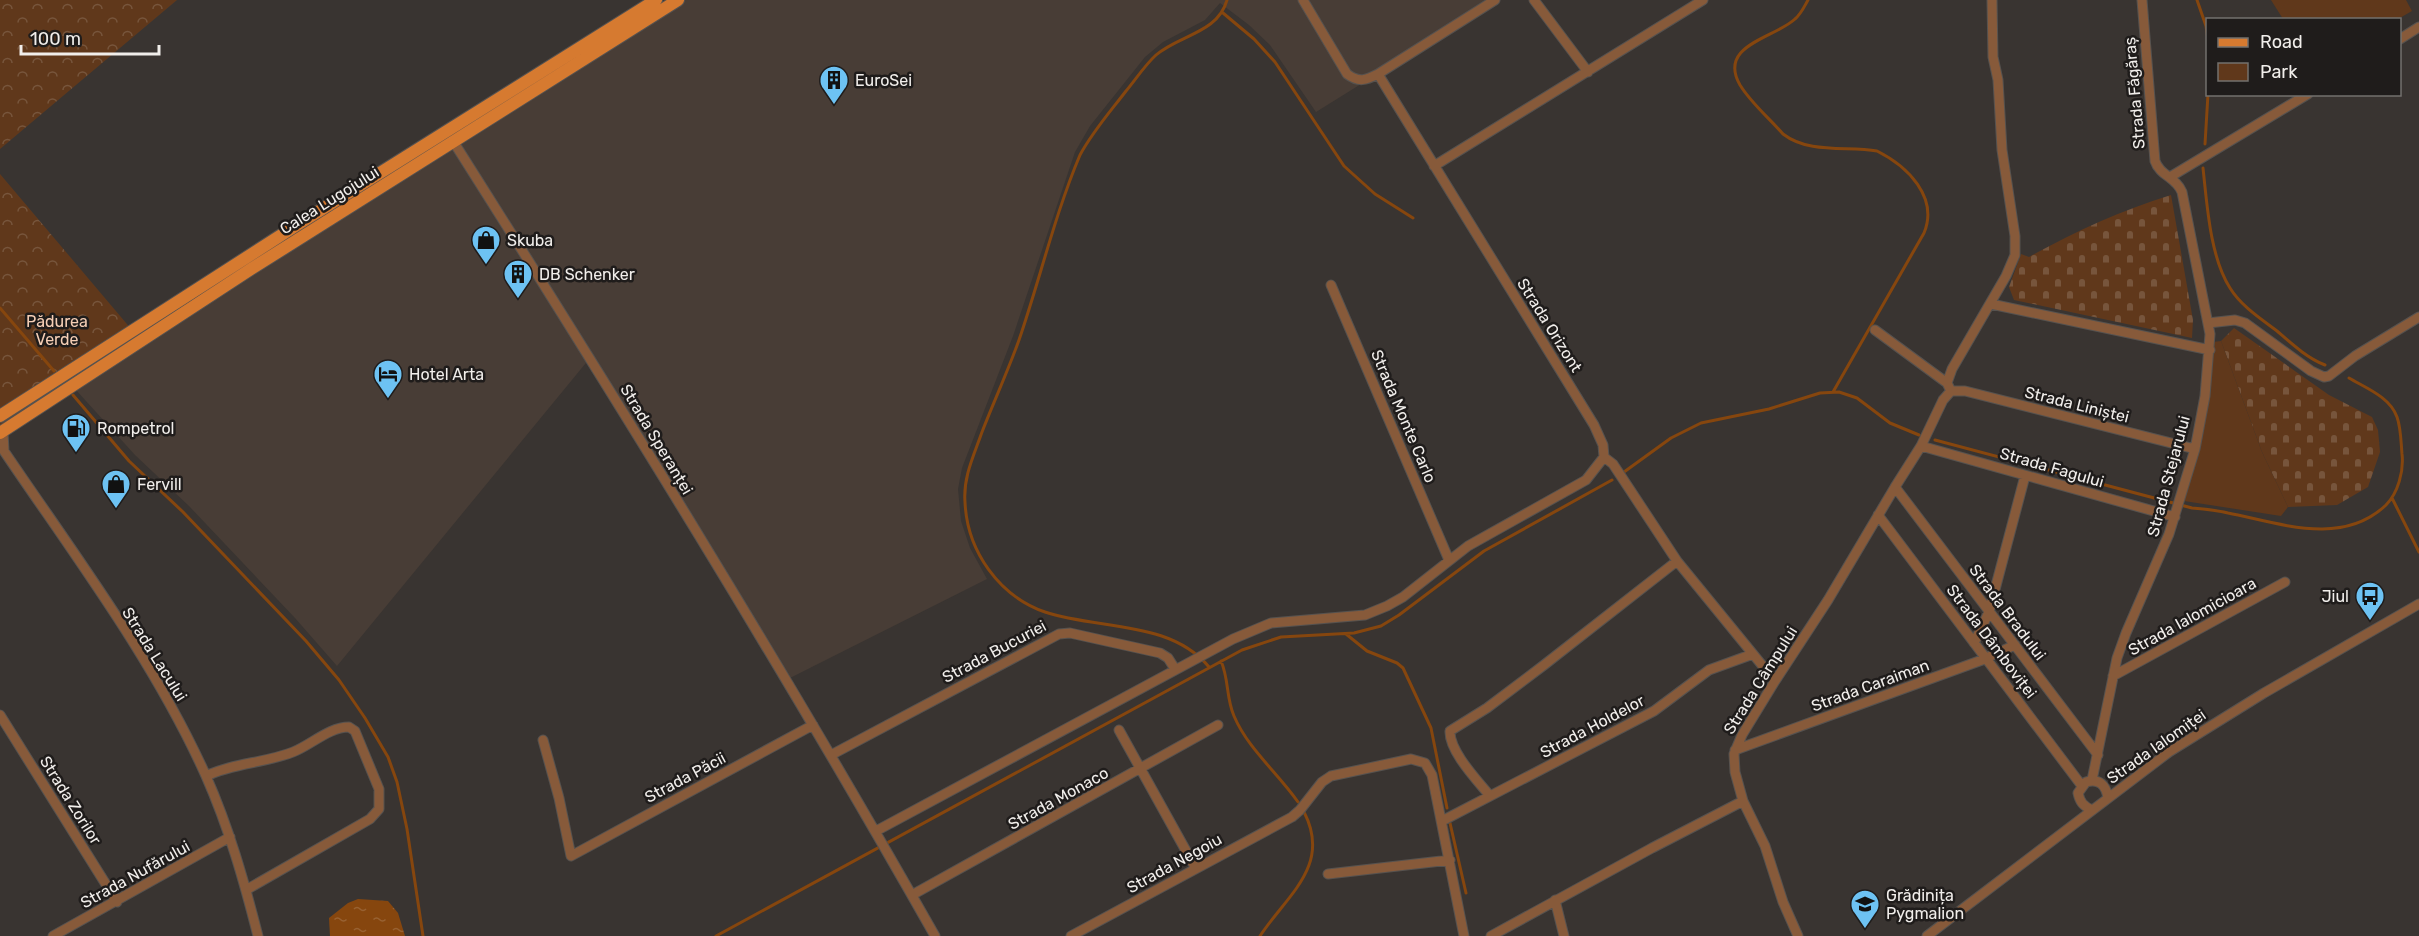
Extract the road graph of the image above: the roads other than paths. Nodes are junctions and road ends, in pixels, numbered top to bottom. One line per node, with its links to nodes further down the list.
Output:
1 (656, 0): 24 (main road, Calea Lugojului)
2 (678, 0): 14 (main road, Calea Lugojului)
3 (1303, 0): 12 (street)
4 (1495, 0): 12 (street)
5 (1534, 0): 11 (street)
6 (1703, 0): 11 (street)
7 (1992, 0): 18 (street, Strada Câmpului)
8 (2142, 0): 16 (street, Strada Făgăraș)
9 (2419, 27): 10 (street)
10 (2401, 38)
11 (1588, 72): 15 (street)
12 (1378, 74): 15 (street, Strada Orizont)
13 (2305, 96): 16 (street)
14 (453, 141): 25 (main road, Calea Lugojului); 47 (street, Strada Speranței)
15 (1434, 166): 29 (street, Strada Orizont)
16 (2170, 177): 20 (street, Strada Stejarului)
17 (1331, 285): 34 (street, Strada Monte Carlo)
18 (1991, 304): 22 (street); 23 (street, Strada Câmpului)
19 (2419, 317): 20 (street)
20 (2208, 323): 22 (street, Strada Stejarului)
21 (1875, 330): 23 (street)
22 (2210, 350): 27 (street, Strada Stejarului)
23 (1949, 387): 26 (street, Strada Câmpului); 27 (street, Strada Liniștei)
24 (0, 416)
25 (1, 432): 28 (street, Strada Lacului)
26 (1922, 446): 30 (street, Strada Fagului); 31 (street, Strada Câmpului)
27 (2195, 449): 32 (street, Strada Stejarului)
28 (2, 450): 55 (street, Strada Lacului)
29 (1604, 457): 34 (street); 35 (street, Strada Orizont)
30 (2025, 476): 32 (street, Strada Fagului); 38 (street)
31 (1894, 487): 33 (street, Strada Câmpului); 38 (street, Strada Bradului)
32 (2176, 514): 44 (street, Strada Stejarului)
33 (1878, 515): 39 (street, Strada Dâmboviței); 45 (street, Strada Câmpului)
34 (1449, 560): 43 (street)
35 (1677, 561): 41 (street, Strada Orizont); 58 (street)
36 (2285, 582): 44 (street, Strada Ialomicioara)
37 (2419, 604): 59 (street, Strada Ialomiței)
38 (1989, 612): 39 (street); 40 (street, Strada Bradului)
39 (1974, 643): 42 (street, Strada Dâmboviței)
40 (2015, 645): 42 (street, Strada Caraiman); 52 (street, Strada Bradului)
41 (1753, 654): 45 (street, Strada Orizont); 58 (street, Strada Holdelor)
42 (1986, 659): 51 (street, Strada Caraiman); 57 (street, Strada Dâmboviței)
43 (1175, 669): 53 (street, Strada Bucuriei); 63 (street)
44 (2113, 676): 52 (street, Strada Stejarului)
45 (1775, 681): 51 (street, Strada Câmpului)
46 (0, 714): 71 (street, Strada Zorilor)
47 (813, 725): 50 (street, Strada Păcii); 53 (street, Strada Speranței)
48 (1218, 725): 54 (street, Strada Monaco)
49 (1119, 730): 54 (street)
50 (543, 740)
51 (1735, 750): 60 (street, Strada Câmpului)
52 (2098, 754): 56 (street, Strada Stejarului)
53 (831, 755): 63 (street, Strada Speranței)
54 (1140, 769): 66 (street); 69 (street, Strada Monaco)
55 (206, 776): 64 (street, Strada Lacului); 68 (street)
56 (2092, 780): 57 (street); 59 (street)
57 (2082, 786): 61 (street)
58 (1490, 796): 62 (street, Strada Holdelor)
59 (2108, 798): 61 (street, Strada Ialomiței)
60 (1743, 801): 70 (street); 79 (street, Strada Câmpului)
61 (2092, 810): 80 (street, Strada Ialomiței)
62 (1442, 820): 65 (street); 66 (street, Strada Negoiu)
63 (876, 831): 69 (street, Strada Speranței)
64 (230, 837): 68 (street, Strada Lacului); 71 (street, Strada Nufărului)
65 (1450, 860): 67 (street); 76 (street)
66 (1195, 867): 75 (street, Strada Negoiu)
67 (1328, 874)
68 (246, 890): 73 (street, Strada Lacului)
69 (912, 895): 74 (street, Strada Speranței)
70 (1555, 900): 77 (street); 78 (street)
71 (117, 902): 72 (street, Strada Nufărului)
72 (53, 936)
73 (258, 936)
74 (935, 936)
75 (1071, 936)
76 (1464, 936)
77 (1491, 936)
78 (1564, 936)
79 (1798, 936)
80 (1926, 936)

